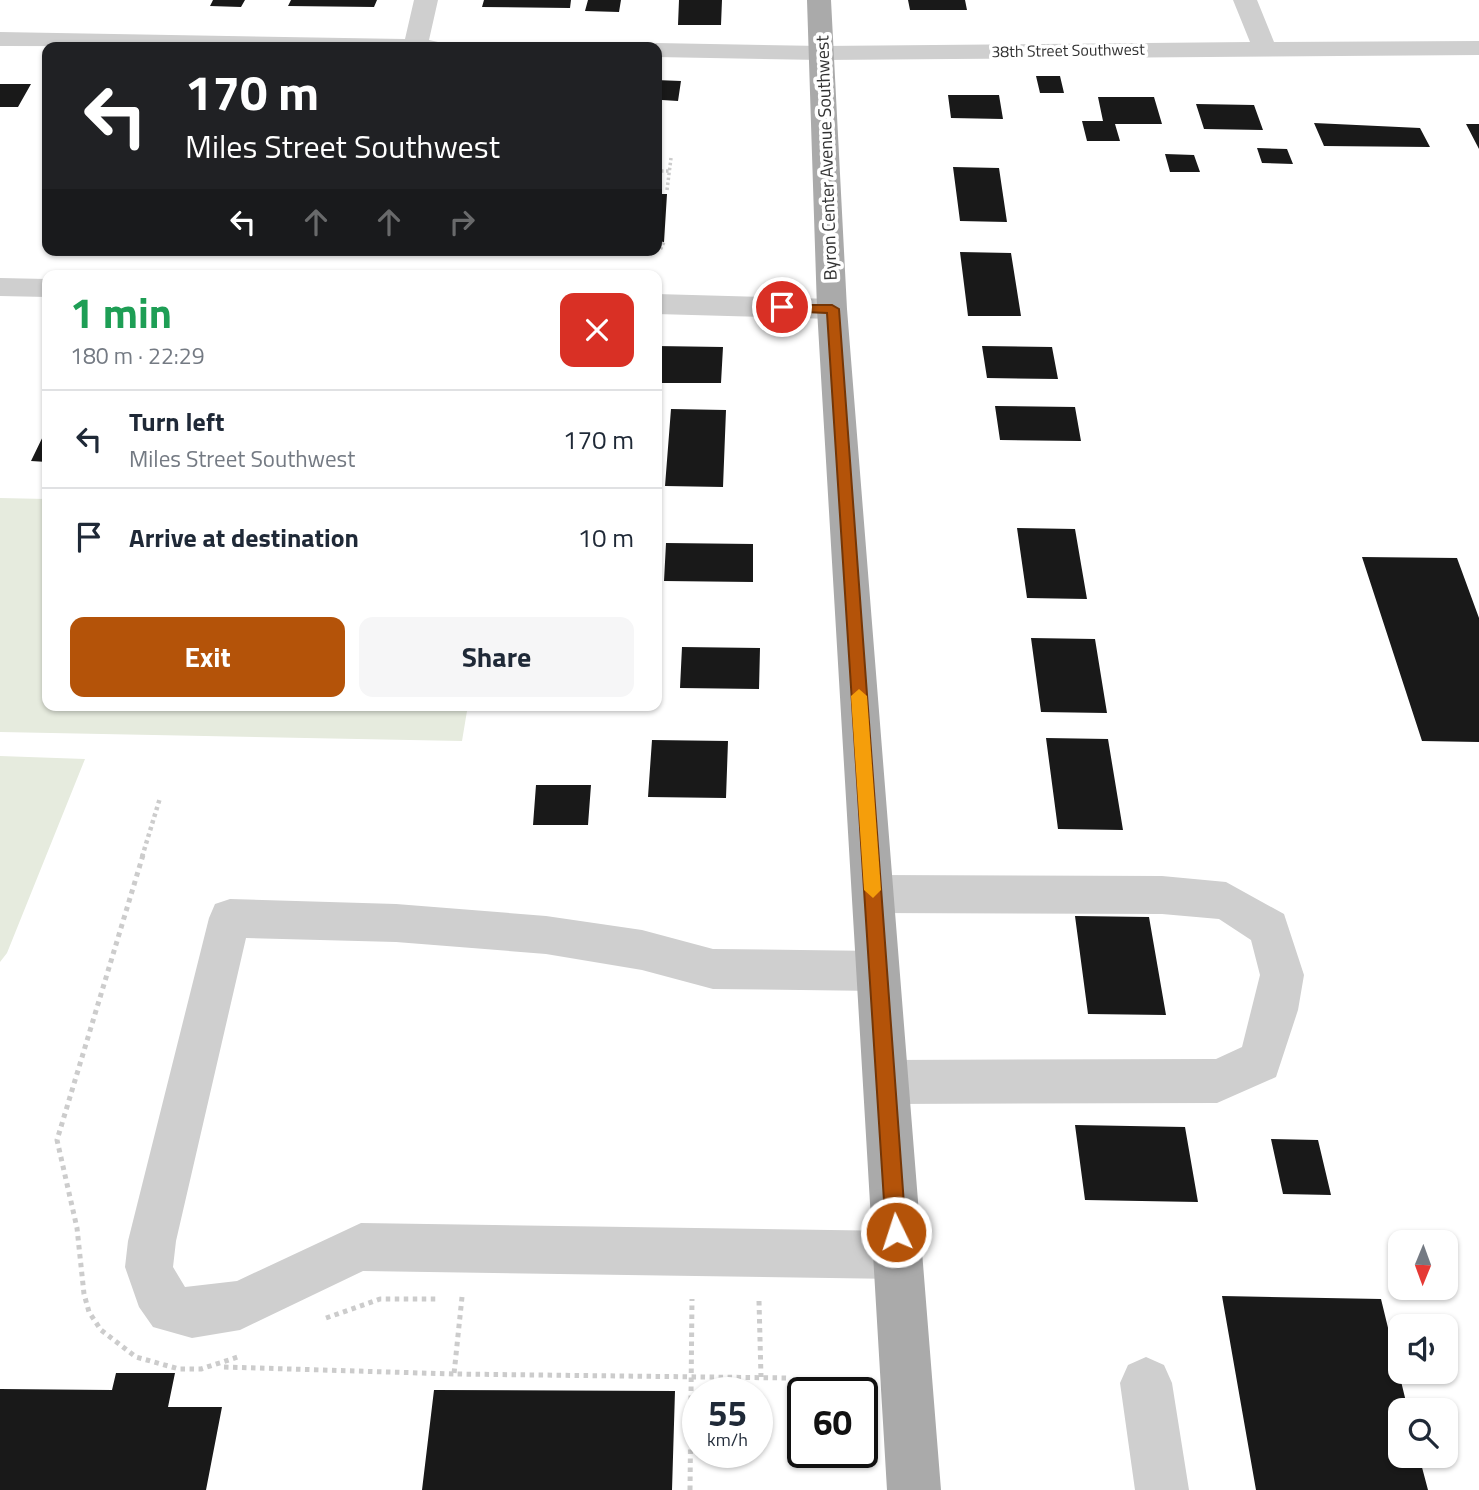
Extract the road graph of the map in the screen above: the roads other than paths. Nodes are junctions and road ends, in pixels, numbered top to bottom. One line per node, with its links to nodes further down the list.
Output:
1 (426, 0): 6 (street)
2 (819, 0): 10 (main road, Byron Center Avenue Southwest)
3 (1245, 0): 7 (street)
4 (0, 39): 5 (street)
5 (156, 42)
6 (416, 42)
7 (1264, 47): 8 (street, 38th Street Southwest); 10 (street, 38th Street Southwest)
8 (1479, 48)
9 (662, 50): 10 (street, 38th Street Southwest)
10 (822, 53): 14 (main road, Byron Center Avenue Southwest)
11 (3, 287): 12 (street)
12 (42, 288)
13 (662, 304): 14 (street)
14 (832, 309): 15 (main road, Byron Center Avenue Southwest)
15 (873, 894): 16 (main road, Byron Center Avenue Southwest); 17 (street)
16 (878, 971): 17 (main road, Byron Center Avenue Southwest); 18 (street)
17 (886, 1082): 18 (main road, Byron Center Avenue Southwest)
18 (898, 1255): 20 (main road, Byron Center Avenue Southwest)
19 (1146, 1383): 21 (street)
20 (914, 1490)
21 (1162, 1490)

